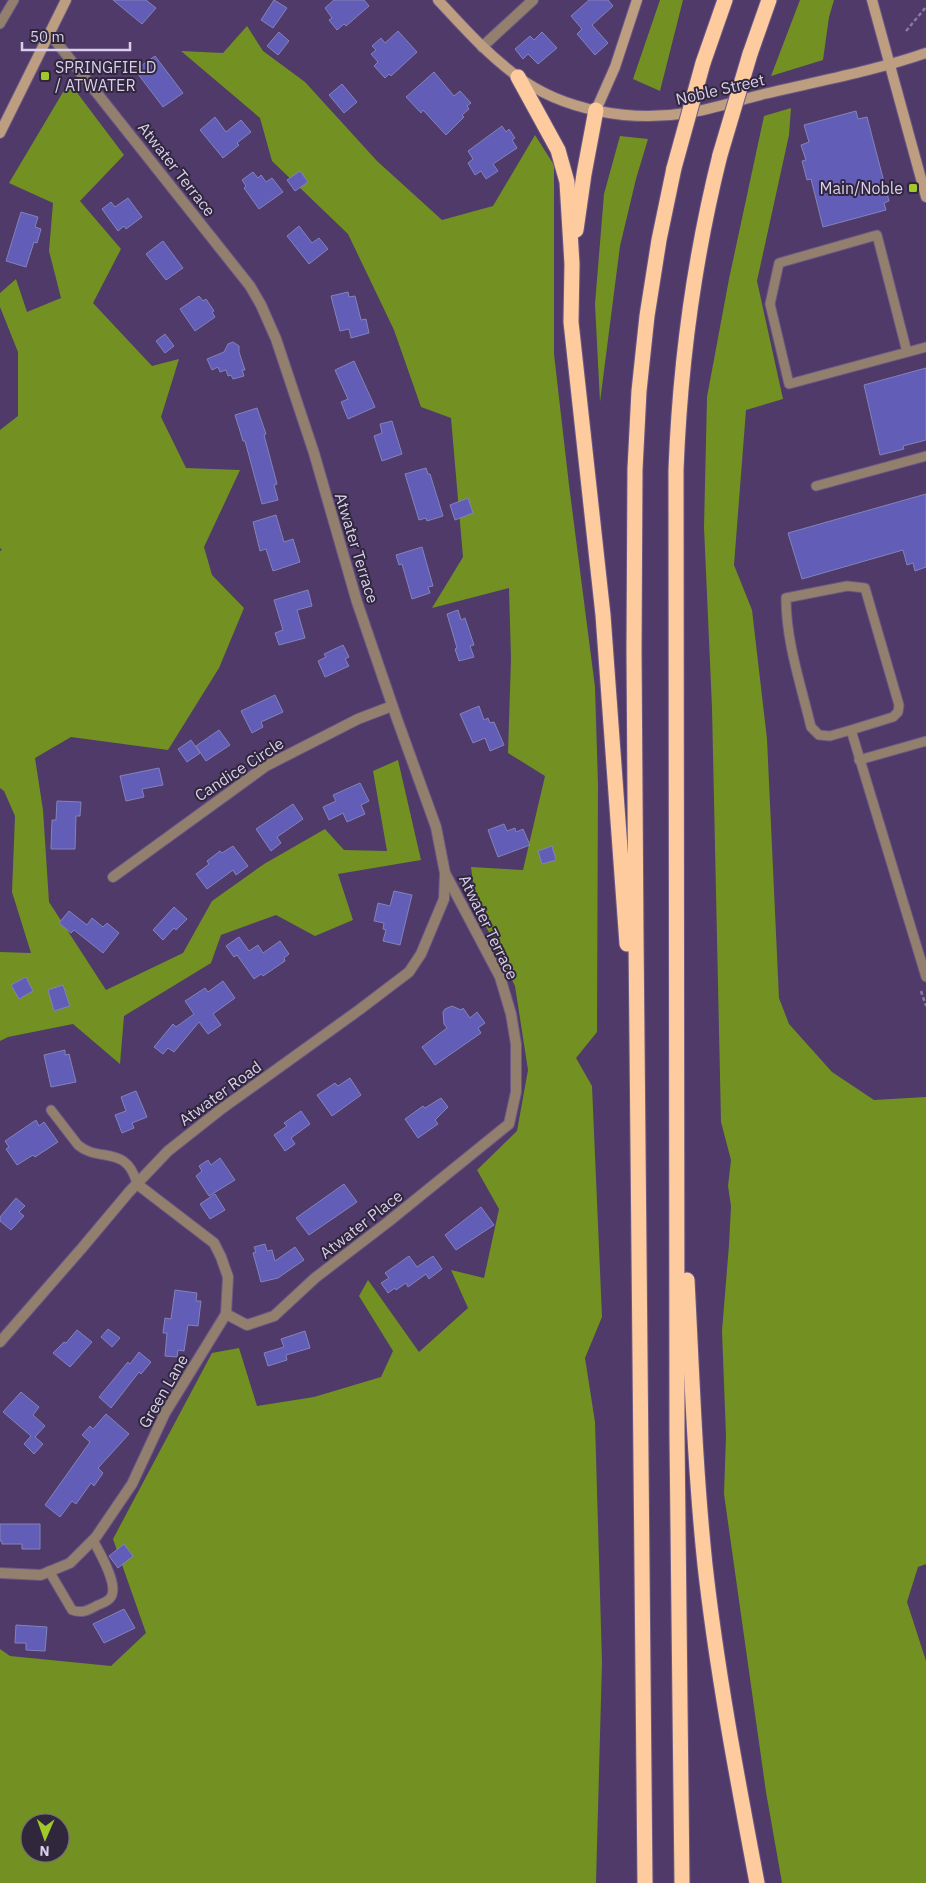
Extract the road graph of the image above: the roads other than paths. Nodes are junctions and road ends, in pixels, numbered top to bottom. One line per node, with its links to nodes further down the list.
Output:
1 (14, 0): 11 (lane)
2 (66, 0): 12 (main road)
3 (438, 0): 13 (main road, Noble Street)
4 (533, 0): 13 (street)
5 (637, 0): 17 (main road)
6 (725, 0): 32 (highway, bridge)
7 (769, 0): 10 (highway)
8 (773, 0): 10 (highway)
9 (872, 0): 15 (main road)
10 (761, 20): 33 (highway, bridge)
11 (0, 24)
12 (50, 34): 18 (main road); 25 (street, Atwater Terrace)
13 (482, 47): 16 (main road, Noble Street)
14 (926, 53): 15 (main road, Noble Street)
15 (890, 64): 17 (main road, Noble Street); 19 (main road)
16 (518, 77): 17 (main road, Noble Street); 20 (highway)
17 (596, 110): 20 (highway)
18 (0, 133)
19 (926, 197)
20 (572, 264): 32 (highway)
21 (926, 347): 22 (lane)
22 (907, 352): 22 (lane)
23 (926, 456): 24 (lane)
24 (816, 486)
25 (392, 706): 29 (street, Atwater Terrace); 30 (street, Candice Circle)
26 (851, 730): 26 (lane); 28 (lane)
27 (926, 741): 28 (lane)
28 (859, 760): 31 (lane)
29 (445, 873): 35 (street, Atwater Terrace); 36 (street, Atwater Road)
30 (113, 877)
31 (926, 977)
32 (637, 1091): 42 (highway)
33 (678, 1097): 43 (highway); 44 (highway)
34 (51, 1110): 36 (lane)
35 (509, 1124): 37 (street, Atwater Place)
36 (137, 1184): 37 (street, Green Lane); 38 (street, Atwater Road)
37 (226, 1314): 39 (street, Green Lane)
38 (0, 1342)
39 (93, 1540): 40 (street, Green Lane); 40 (lane)
40 (49, 1571): 41 (street, Green Lane)
41 (0, 1573)
42 (645, 1883)
43 (682, 1883)
44 (757, 1883)

